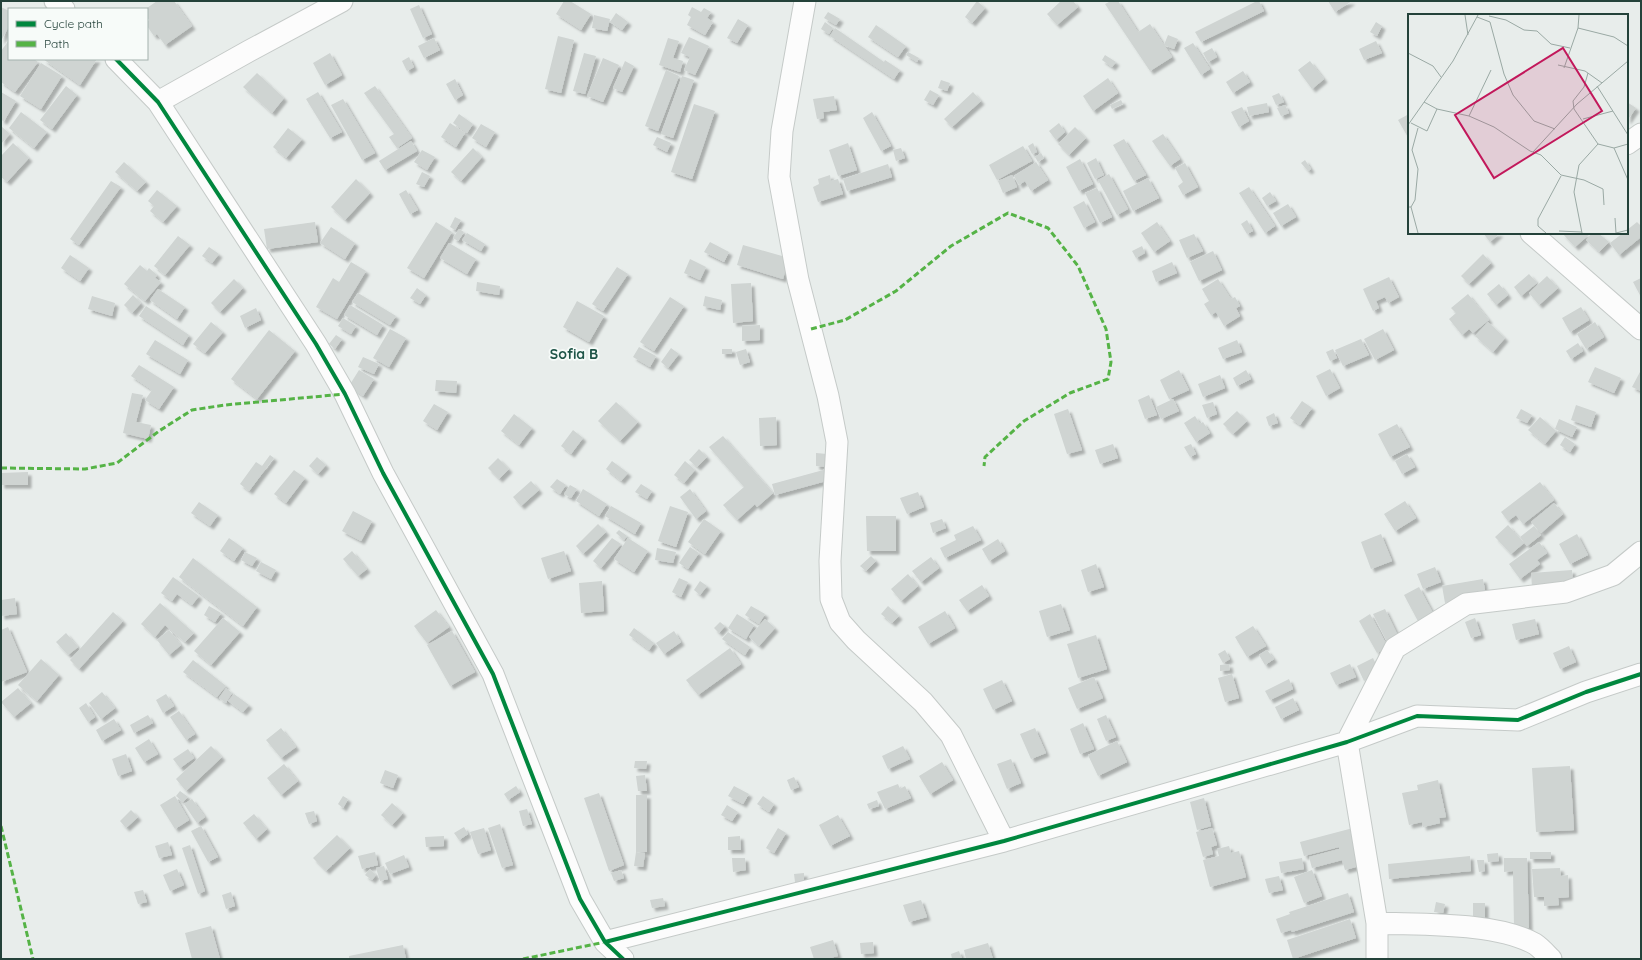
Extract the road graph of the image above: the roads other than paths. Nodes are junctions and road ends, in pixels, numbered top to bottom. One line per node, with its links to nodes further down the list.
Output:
1 (55, 1): 4 (street)
2 (342, 1): 6 (street)
3 (805, 1): 14 (street)
4 (63, 8)
5 (117, 60): 6 (street)
6 (158, 102): 16 (street)
7 (1641, 134): 8 (street)
8 (1628, 143)
9 (1532, 234): 10 (street)
10 (1641, 329)
11 (1641, 552): 13 (street)
12 (1641, 674): 13 (street)
13 (1347, 742): 14 (street); 15 (street)
14 (1004, 841): 16 (street)
15 (1377, 923): 18 (street); 19 (street)
16 (605, 942): 17 (street)
17 (623, 959)
18 (1377, 959)
19 (1550, 959)

